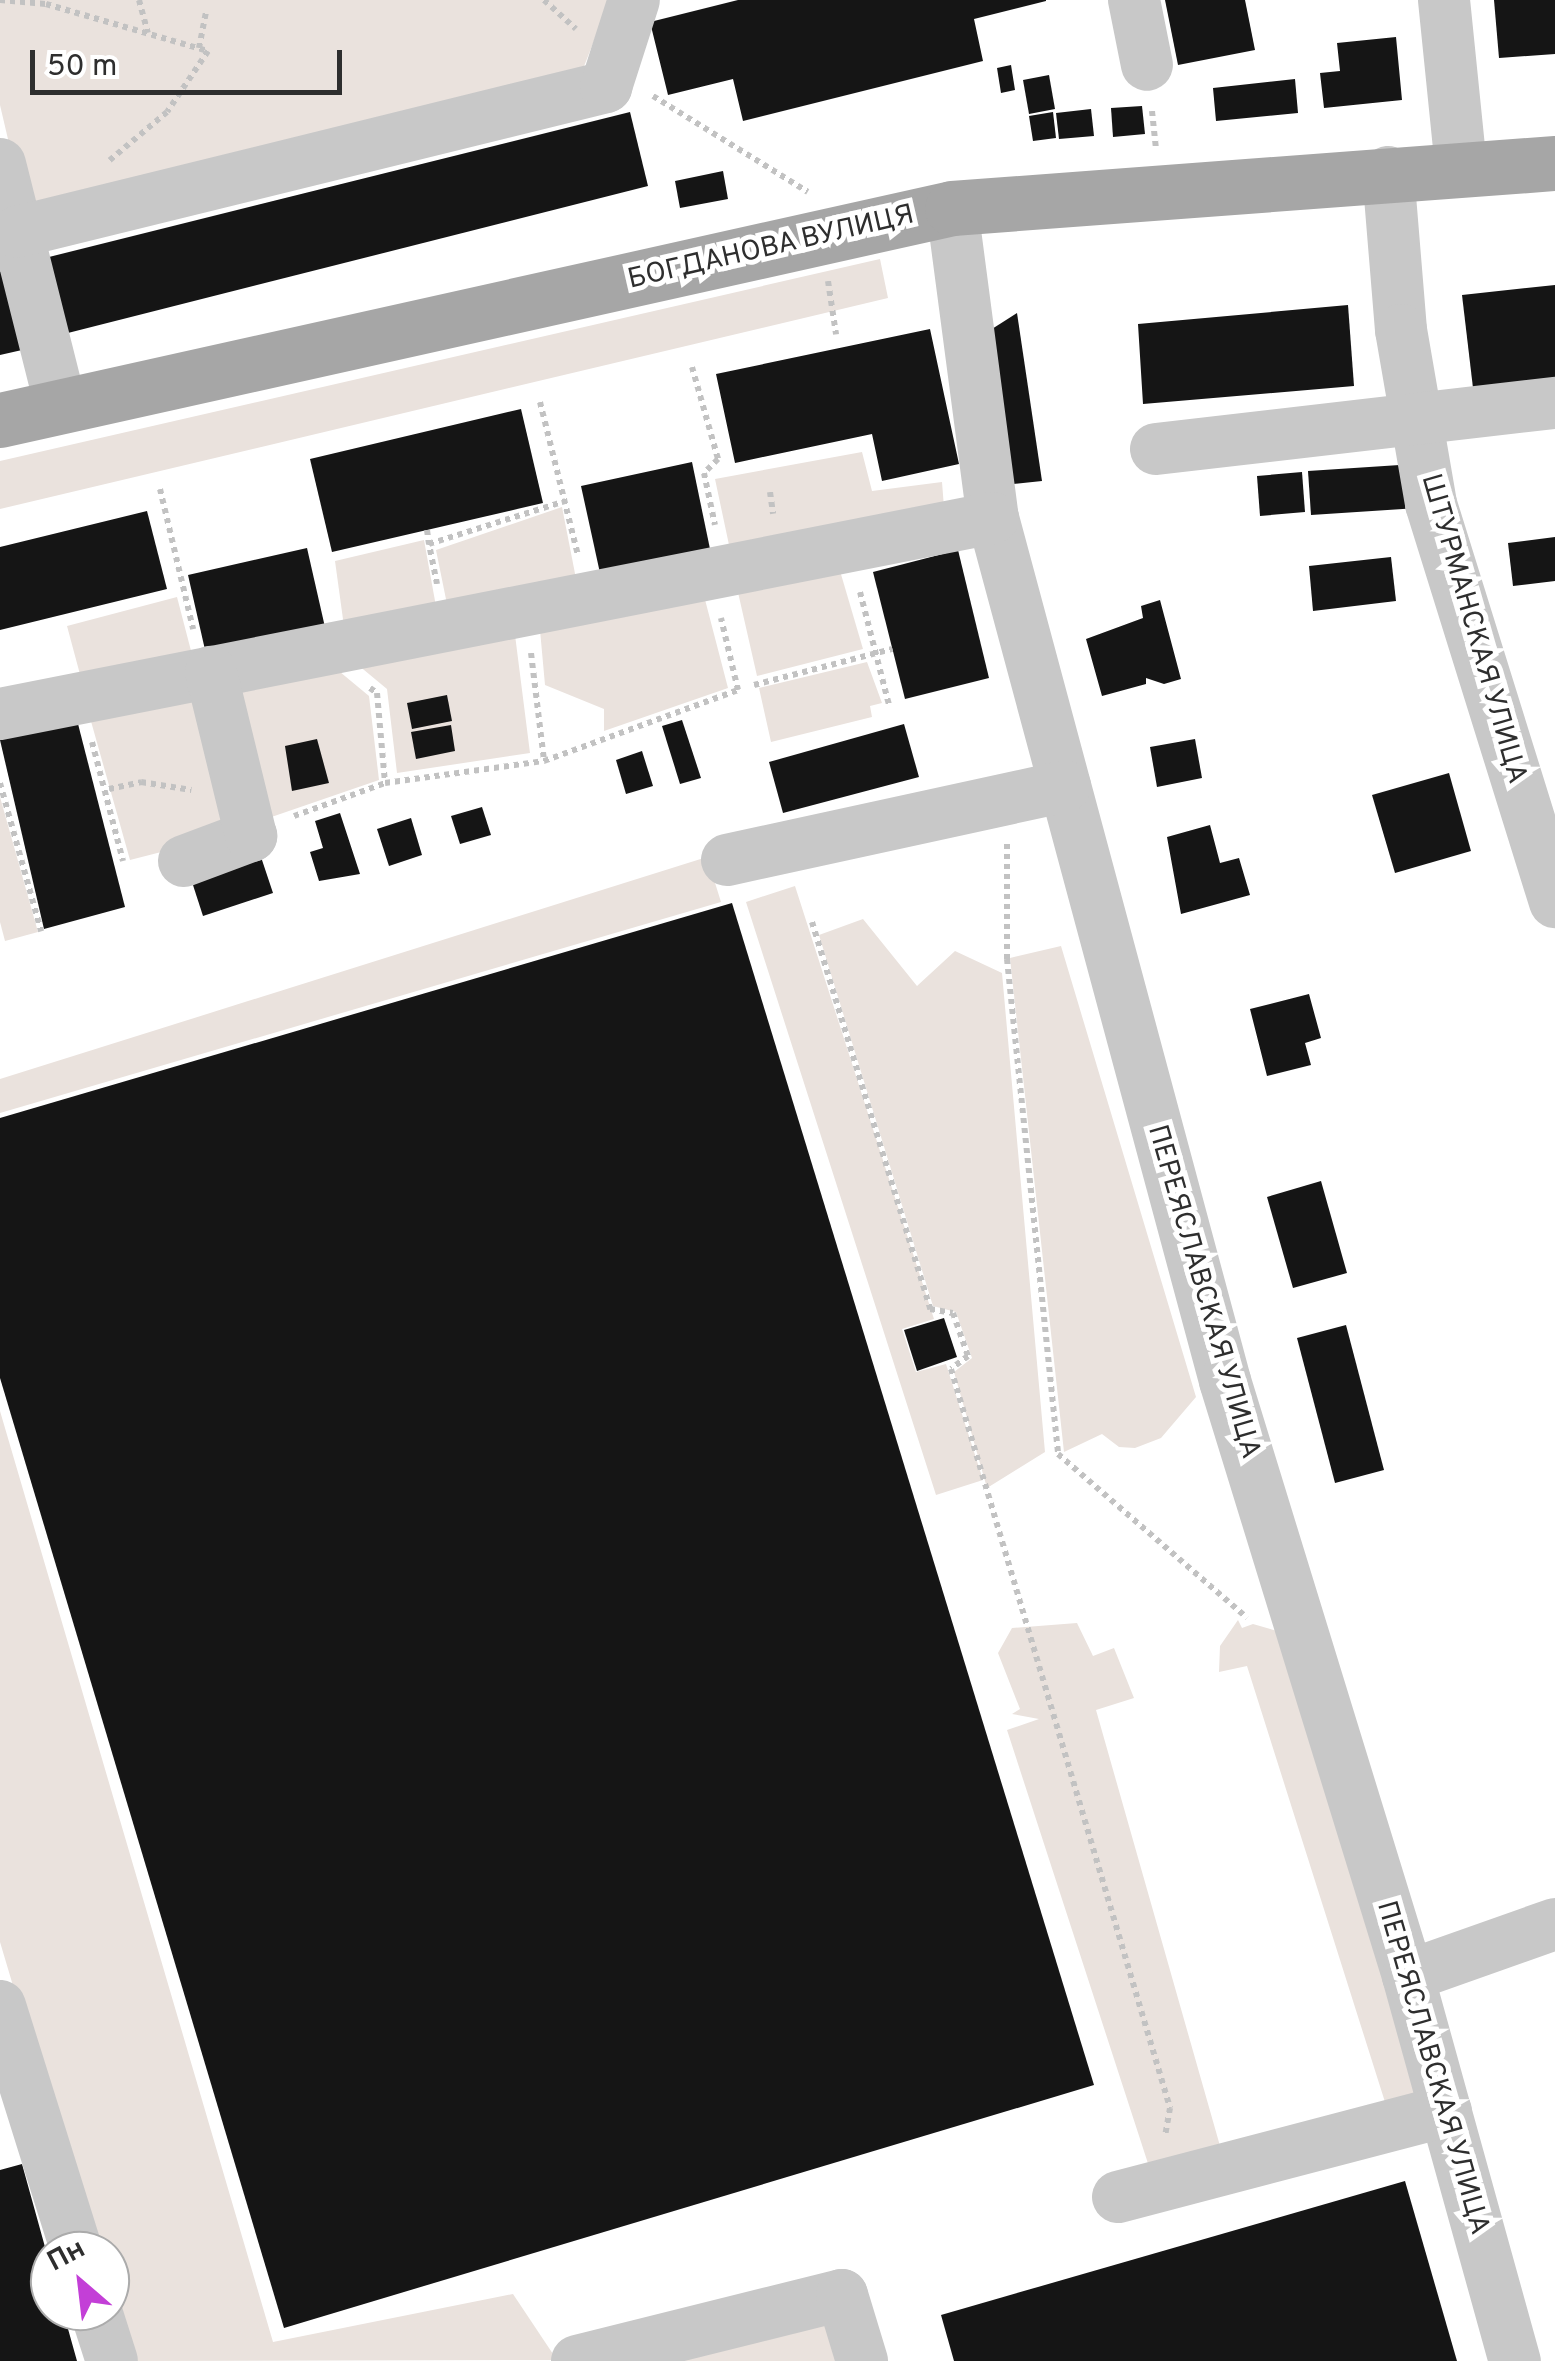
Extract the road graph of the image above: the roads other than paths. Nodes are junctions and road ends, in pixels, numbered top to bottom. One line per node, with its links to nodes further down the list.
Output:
1 (634, 0): 10 (street)
2 (1134, 0): 4 (street)
3 (1444, 0): 7 (street)
4 (1146, 65)
5 (1555, 163): 7 (main road, БОГДАНОВА ВУЛИЦЯ)
6 (0, 164): 10 (street)
7 (1461, 168): 8 (main road, БОГДАНОВА ВУЛИЦЯ)
8 (1388, 172): 9 (main road, БОГДАНОВА ВУЛИЦЯ); 13 (street, ШТУРМАНСКАЯ УЛИЦА)
9 (952, 208): 12 (main road, БОГДАНОВА ВУЛИЦЯ); 16 (street, ПЕРЕЯСЛАВСКАЯ УЛИЦА)
10 (17, 232): 12 (street)
11 (1555, 404): 13 (street)
12 (61, 406): 14 (main road, БОГДАНОВА ВУЛИЦЯ)
13 (1416, 416): 15 (street); 22 (street, ШТУРМАНСКАЯ УЛИЦА)
14 (0, 420)
15 (1156, 449)
16 (993, 518): 17 (street); 19 (street, ПЕРЕЯСЛАВСКАЯ УЛИЦА)
17 (208, 673): 18 (street); 21 (street)
18 (0, 714)
19 (1065, 786): 20 (street); 24 (street, ПЕРЕЯСЛАВСКАЯ УЛИЦА)
20 (727, 860)
21 (184, 861)
22 (1555, 902)
23 (1555, 1924): 24 (street)
24 (1408, 1976): 26 (street, ПЕРЕЯСЛАВСКАЯ УЛИЦА)
25 (0, 2006): 28 (street)
26 (1446, 2111): 27 (street); 29 (street, ПЕРЕЯСЛАВСКАЯ УЛИЦА)
27 (1118, 2198)
28 (71, 2231)
29 (1489, 2266): 31 (street); 35 (street, ПЕРЕЯСЛАВСКАЯ УЛИЦА)
30 (102, 2331): 32 (street)
31 (1555, 2354)
32 (112, 2361)
33 (577, 2361): 34 (street)
34 (862, 2361)
35 (1515, 2361)

